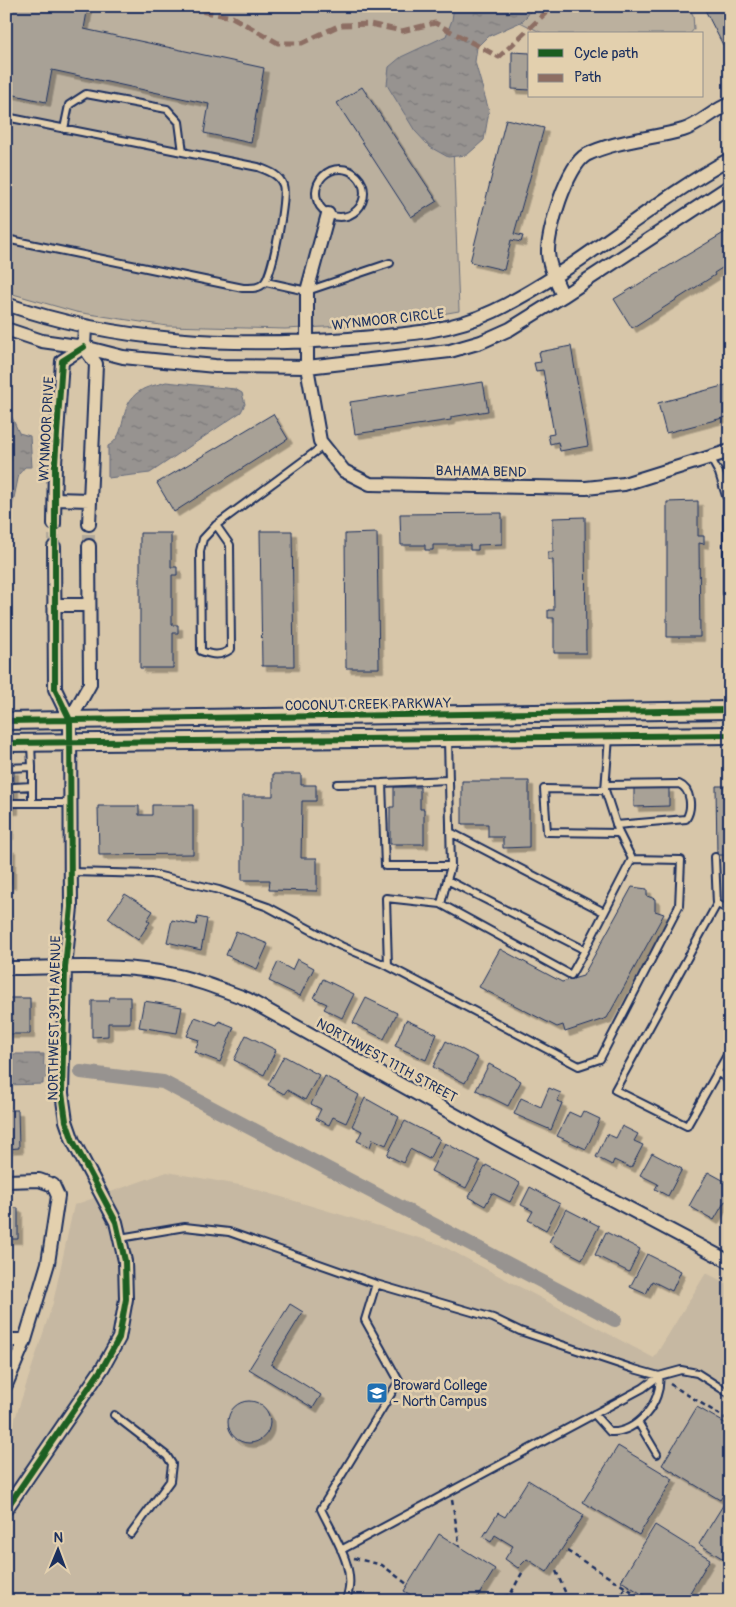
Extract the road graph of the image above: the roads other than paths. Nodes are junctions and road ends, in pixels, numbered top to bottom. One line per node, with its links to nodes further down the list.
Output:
1 (730, 104): 10 (street)
2 (6, 117): 3 (lane)
3 (64, 128): 4 (lane); 4 (lane)
4 (183, 152): 11 (lane)
5 (730, 159): 10 (street, WYNMOOR CIRCLE)
6 (730, 186): 13 (street)
7 (328, 214): 7 (lane); 12 (street, BAHAMA BEND)
8 (6, 239): 11 (lane)
9 (390, 263): 12 (lane)
10 (554, 275): 13 (street); 17 (street, WYNMOOR CIRCLE)
11 (266, 282): 12 (lane)
12 (307, 291): 17 (street, BAHAMA BEND)
13 (563, 296): 19 (street)
14 (6, 304): 15 (street, WYNMOOR CIRCLE)
15 (85, 327): 17 (street, WYNMOOR CIRCLE); 18 (street)
16 (6, 329): 18 (street)
17 (305, 342): 19 (street, BAHAMA BEND)
18 (84, 347): 19 (street); 23 (street, WYNMOOR DRIVE); 24 (street)
19 (307, 366): 20 (street, BAHAMA BEND)
20 (323, 446): 22 (street, BAHAMA BEND); 27 (lane)
21 (730, 451): 22 (street, BAHAMA BEND)
22 (710, 457): 28 (lane)
23 (55, 499): 24 (street); 25 (street, WYNMOOR DRIVE)
24 (90, 500): 26 (street)
25 (54, 524)
26 (89, 524)
27 (216, 525): 27 (lane)
28 (728, 538): 31 (lane)
29 (89, 546): 33 (street)
30 (54, 547): 32 (street)
31 (730, 593)
32 (54, 605): 33 (street); 36 (street)
33 (89, 605): 36 (street)
34 (730, 710): 35 (main road, COCONUT CREEK PARKWAY)
35 (628, 713): 36 (main road, COCONUT CREEK PARKWAY); 40 (main road)
36 (70, 720): 37 (main road, COCONUT CREEK PARKWAY); 41 (street, NORTHWEST 39TH AVENUE)
37 (6, 722)
38 (730, 734): 39 (main road)
39 (609, 735): 40 (main road); 51 (lane)
40 (448, 737): 41 (main road); 46 (lane)
41 (70, 741): 42 (main road); 54 (street, NORTHWEST 39TH AVENUE)
42 (31, 742): 43 (main road); 44 (lane)
43 (6, 743)
44 (32, 767): 45 (lane); 49 (lane)
45 (6, 768)
46 (448, 780): 47 (lane); 56 (lane)
47 (382, 783): 48 (lane); 60 (lane)
48 (337, 784)
49 (32, 786): 50 (lane); 53 (lane)
50 (14, 787)
51 (605, 788): 55 (lane); 55 (lane); 57 (lane)
52 (14, 803): 53 (lane)
53 (32, 803): 54 (lane)
54 (70, 803): 61 (street, NORTHWEST 39TH AVENUE)
55 (616, 825): 57 (lane)
56 (450, 832): 60 (lane); 66 (lane)
57 (619, 833): 59 (lane)
58 (715, 857): 64 (lane)
59 (632, 859): 66 (lane); 68 (lane)
60 (451, 866): 62 (lane)
61 (71, 872): 68 (lane); 70 (street, NORTHWEST 39TH AVENUE)
62 (447, 880): 63 (lane); 67 (lane)
63 (441, 904): 67 (lane); 68 (lane)
64 (717, 904): 65 (lane); 72 (lane)
65 (730, 910)
66 (604, 912): 67 (lane)
67 (585, 950)
68 (388, 966)
69 (6, 968): 70 (street, NORTHWEST 11TH STREET)
70 (65, 968): 75 (street, NORTHWEST 39TH AVENUE); 76 (street, NORTHWEST 11TH STREET)
71 (730, 1050): 72 (lane)
72 (717, 1072): 73 (lane)
73 (730, 1081)
74 (6, 1181): 79 (street)
75 (120, 1238): 77 (lane); 87 (street, NORTHWEST 39TH AVENUE)
76 (730, 1262)
77 (376, 1284): 80 (lane); 89 (lane)
78 (6, 1340): 79 (street)
79 (25, 1340): 81 (street)
80 (659, 1376): 82 (lane); 84 (lane); 85 (lane)
81 (6, 1385)
82 (730, 1394)
83 (114, 1414): 88 (lane)
84 (594, 1414): 85 (lane); 89 (lane)
85 (638, 1422): 86 (lane)
86 (657, 1454)
87 (6, 1509)
88 (131, 1534)
89 (342, 1553): 90 (lane)
90 (345, 1601)

